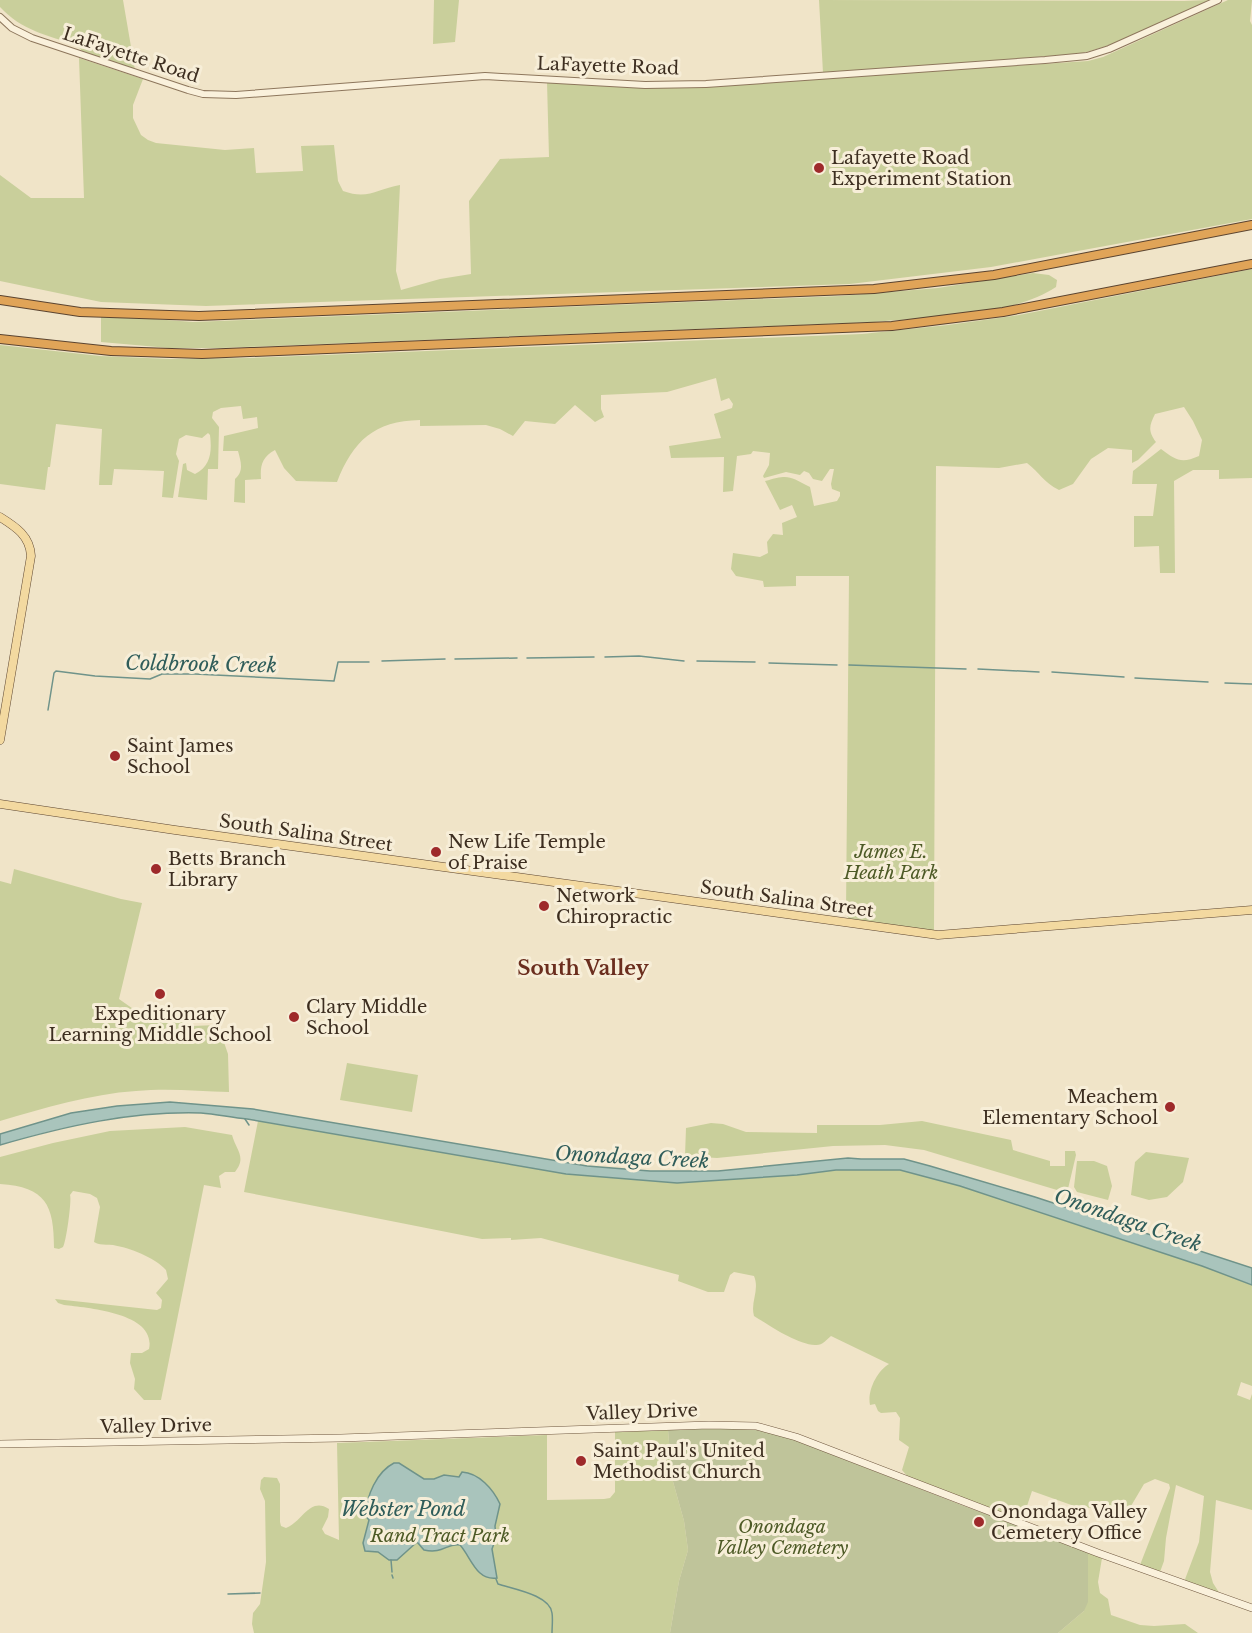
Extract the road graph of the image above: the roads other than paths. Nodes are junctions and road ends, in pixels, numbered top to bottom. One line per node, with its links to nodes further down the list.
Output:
1 (1218, 0): 2 (street, LaFayette Road)
2 (0, 17)
3 (1252, 225): 5 (highway)
4 (1252, 264): 6 (highway)
5 (0, 300)
6 (0, 339)
7 (0, 517): 8 (main road)
8 (0, 740)
9 (0, 804): 10 (main road, South Salina Street)
10 (1252, 910)
11 (0, 1444): 12 (main road, Valley Drive)
12 (1252, 1608)

